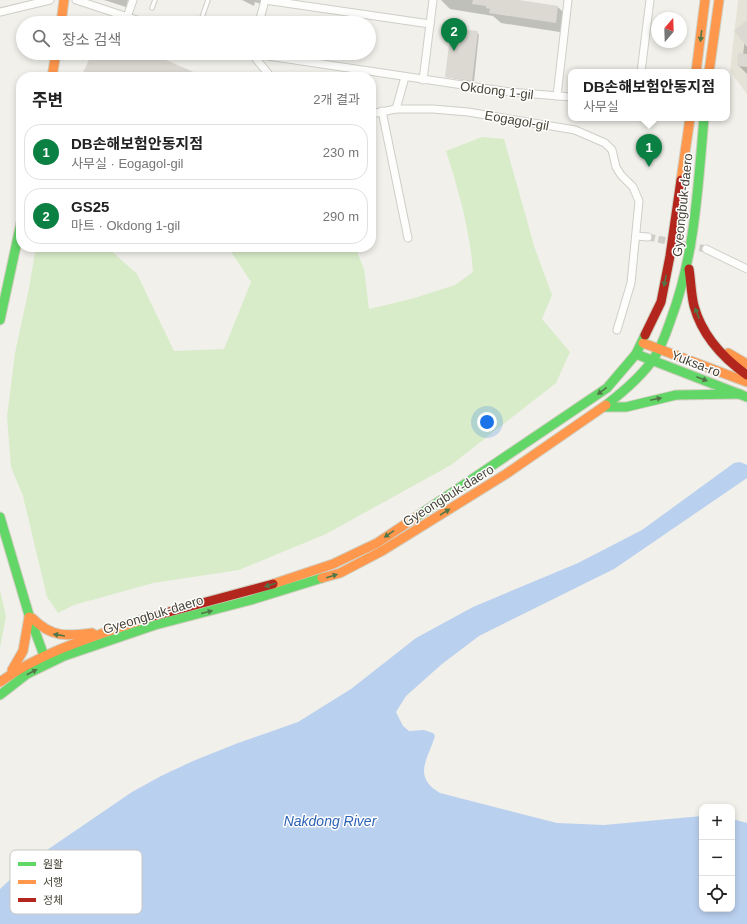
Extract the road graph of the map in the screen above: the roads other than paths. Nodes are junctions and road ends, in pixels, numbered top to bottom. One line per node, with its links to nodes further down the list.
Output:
1 (50, 0): 14 (street)
2 (64, 0): 15 (street)
3 (76, 0): 16 (street)
4 (133, 0): 17 (street)
5 (155, 0): 13 (lane)
6 (208, 0): 18 (lane)
7 (265, 0): 19 (street); 20 (street)
8 (433, 0): 22 (street)
9 (568, 0): 35 (street)
10 (650, 0): 26 (street)
11 (704, 0): 27 (street, one-way to 27)
12 (719, 0): 28 (street)
13 (152, 8)
14 (0, 12)
15 (62, 16)
16 (124, 16)
17 (127, 16)
18 (202, 16)
19 (262, 16)
20 (375, 16)
21 (376, 16): 22 (street)
22 (430, 24): 34 (street)
23 (55, 60): 29 (street)
24 (257, 60): 30 (street)
25 (296, 60): 31 (street, Okdong 1-gil)
26 (641, 69)
27 (696, 69)
28 (709, 69)
29 (53, 72)
30 (267, 72)
31 (373, 72)
32 (376, 72): 33 (street, Okdong 1-gil)
33 (405, 77): 34 (street, Okdong 1-gil); 37 (street)
34 (423, 80): 35 (street, Okdong 1-gil)
35 (557, 96): 36 (street, Okdong 1-gil)
36 (568, 97)
37 (396, 109): 38 (street, Eogagol-gil); 42 (street, Eogagol-gil)
38 (382, 112): 39 (street, Eogagol-gil); 44 (street)
39 (376, 113)
40 (690, 121): 52 (street, Gyeongbuk-daero, one-way to 52)
41 (704, 121): 47 (street, Gyeongbuk-daero)
42 (636, 236): 43 (street); 50 (street, Eogagol-gil)
43 (648, 237)
44 (408, 238)
45 (16, 246): 49 (street)
46 (706, 249): 48 (street)
47 (688, 264): 51 (street, one-way to 47); 53 (street, Gyeongbuk-daero)
48 (747, 269)
49 (0, 320)
50 (617, 330)
51 (707, 334): 56 (street); 57 (street)
52 (643, 343): 53 (street, Yuksa-ro); 54 (street, Gyeongbuk-daero)
53 (660, 349): 55 (street, Gyeongbuk-daero); 58 (street, Yuksa-ro)
54 (636, 354): 55 (street, Yuksa-ro); 63 (street, Gyeongbuk-daero, one-way to 63)
55 (653, 360): 59 (street, Yuksa-ro, one-way to 59); 60 (street, Gyeongbuk-daero)
56 (747, 364)
57 (747, 375)
58 (747, 382)
59 (744, 395): 60 (street, one-way to 59)
60 (604, 407): 64 (street, Gyeongbuk-daero, one-way to 60)
61 (0, 517): 62 (street)
62 (29, 616): 63 (street, one-way to 62); 64 (street); 65 (street)
63 (112, 631): 64 (street, Gyeongbuk-daero)
64 (46, 660): 65 (street, Gyeongbuk-daero); 66 (street, Gyeongbuk-daero, one-way to 64)
65 (2, 680)
66 (0, 695)

